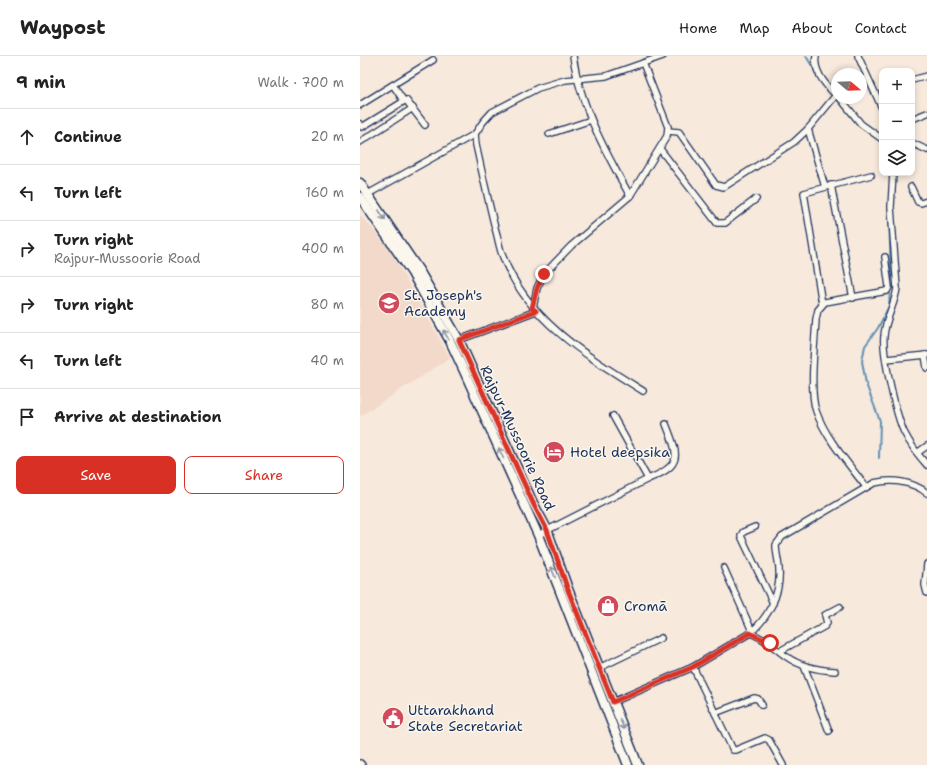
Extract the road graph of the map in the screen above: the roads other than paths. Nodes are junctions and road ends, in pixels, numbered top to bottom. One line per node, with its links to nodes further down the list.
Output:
1 (573, 56): 8 (street)
2 (663, 56): 6 (street)
3 (816, 56): 11 (street)
4 (858, 56): 12 (street)
5 (433, 60): 10 (street)
6 (643, 63): 8 (street); 24 (street)
7 (927, 76): 9 (street)
8 (578, 78): 20 (street); 25 (street)
9 (915, 79)
10 (393, 85): 13 (street); 16 (street)
11 (831, 90)
12 (879, 96)
13 (403, 100): 17 (street); 22 (street)
14 (831, 103): 23 (street)
15 (842, 104): 28 (street)
16 (360, 105)
17 (413, 108): 21 (street); 27 (street)
18 (927, 113): 19 (street)
19 (915, 118)
20 (591, 120): 26 (street); 40 (street)
21 (425, 125)
22 (361, 126): 27 (street)
23 (808, 129): 24 (street); 37 (street)
24 (668, 131): 31 (street)
25 (475, 134): 39 (street); 46 (street)
26 (549, 134)
27 (368, 136): 29 (street)
28 (879, 137)
29 (360, 142)
30 (915, 144): 32 (street)
31 (660, 149): 40 (street); 41 (street)
32 (927, 149)
33 (871, 175): 36 (street)
34 (893, 176): 49 (street)
35 (360, 183): 39 (main road, Rajpur-Mussoorie Road)
36 (831, 185): 37 (street); 44 (street)
37 (825, 186): 45 (street)
38 (910, 187): 42 (street)
39 (364, 195): 47 (main road, Rajpur-Mussoorie Road, one-way to 47); 62 (main road, Rajpur-Mussoorie Road, one-way to 39)
40 (630, 196): 46 (street)
41 (756, 199)
42 (927, 201)
43 (885, 257): 44 (street)
44 (853, 298): 45 (street)
45 (822, 304): 58 (street)
46 (534, 310): 47 (street); 51 (street)
47 (459, 340): 61 (main road, Rajpur-Mussoorie Road)
48 (926, 355): 49 (street); 50 (street)
49 (886, 359): 55 (street)
50 (927, 368)
51 (643, 391)
52 (613, 416): 57 (street)
53 (666, 424): 57 (street)
54 (927, 446): 55 (street)
55 (917, 453): 56 (street)
56 (927, 465)
57 (648, 479): 61 (street)
58 (866, 487): 59 (street); 66 (street)
59 (927, 493)
60 (755, 527): 66 (street)
61 (547, 530): 62 (street); 73 (main road, Rajpur-Mussoorie Road)
62 (538, 534): 79 (main road, Rajpur-Mussoorie Road, one-way to 62)
63 (927, 564): 65 (street)
64 (724, 568): 68 (street)
65 (927, 593)
66 (773, 603): 68 (street)
67 (840, 607): 70 (street)
68 (751, 632): 70 (street); 72 (street)
69 (661, 638): 73 (street)
70 (780, 651): 71 (street)
71 (804, 666): 74 (street); 78 (street)
72 (693, 667): 75 (street); 77 (street)
73 (599, 668): 75 (main road, Rajpur-Mussoorie Road)
74 (835, 671)
75 (613, 702): 80 (main road, Rajpur-Mussoorie Road, one-way to 80)
76 (762, 705): 77 (street)
77 (715, 713): 81 (street)
78 (829, 732)
79 (628, 765)
80 (638, 765)
81 (783, 765)

